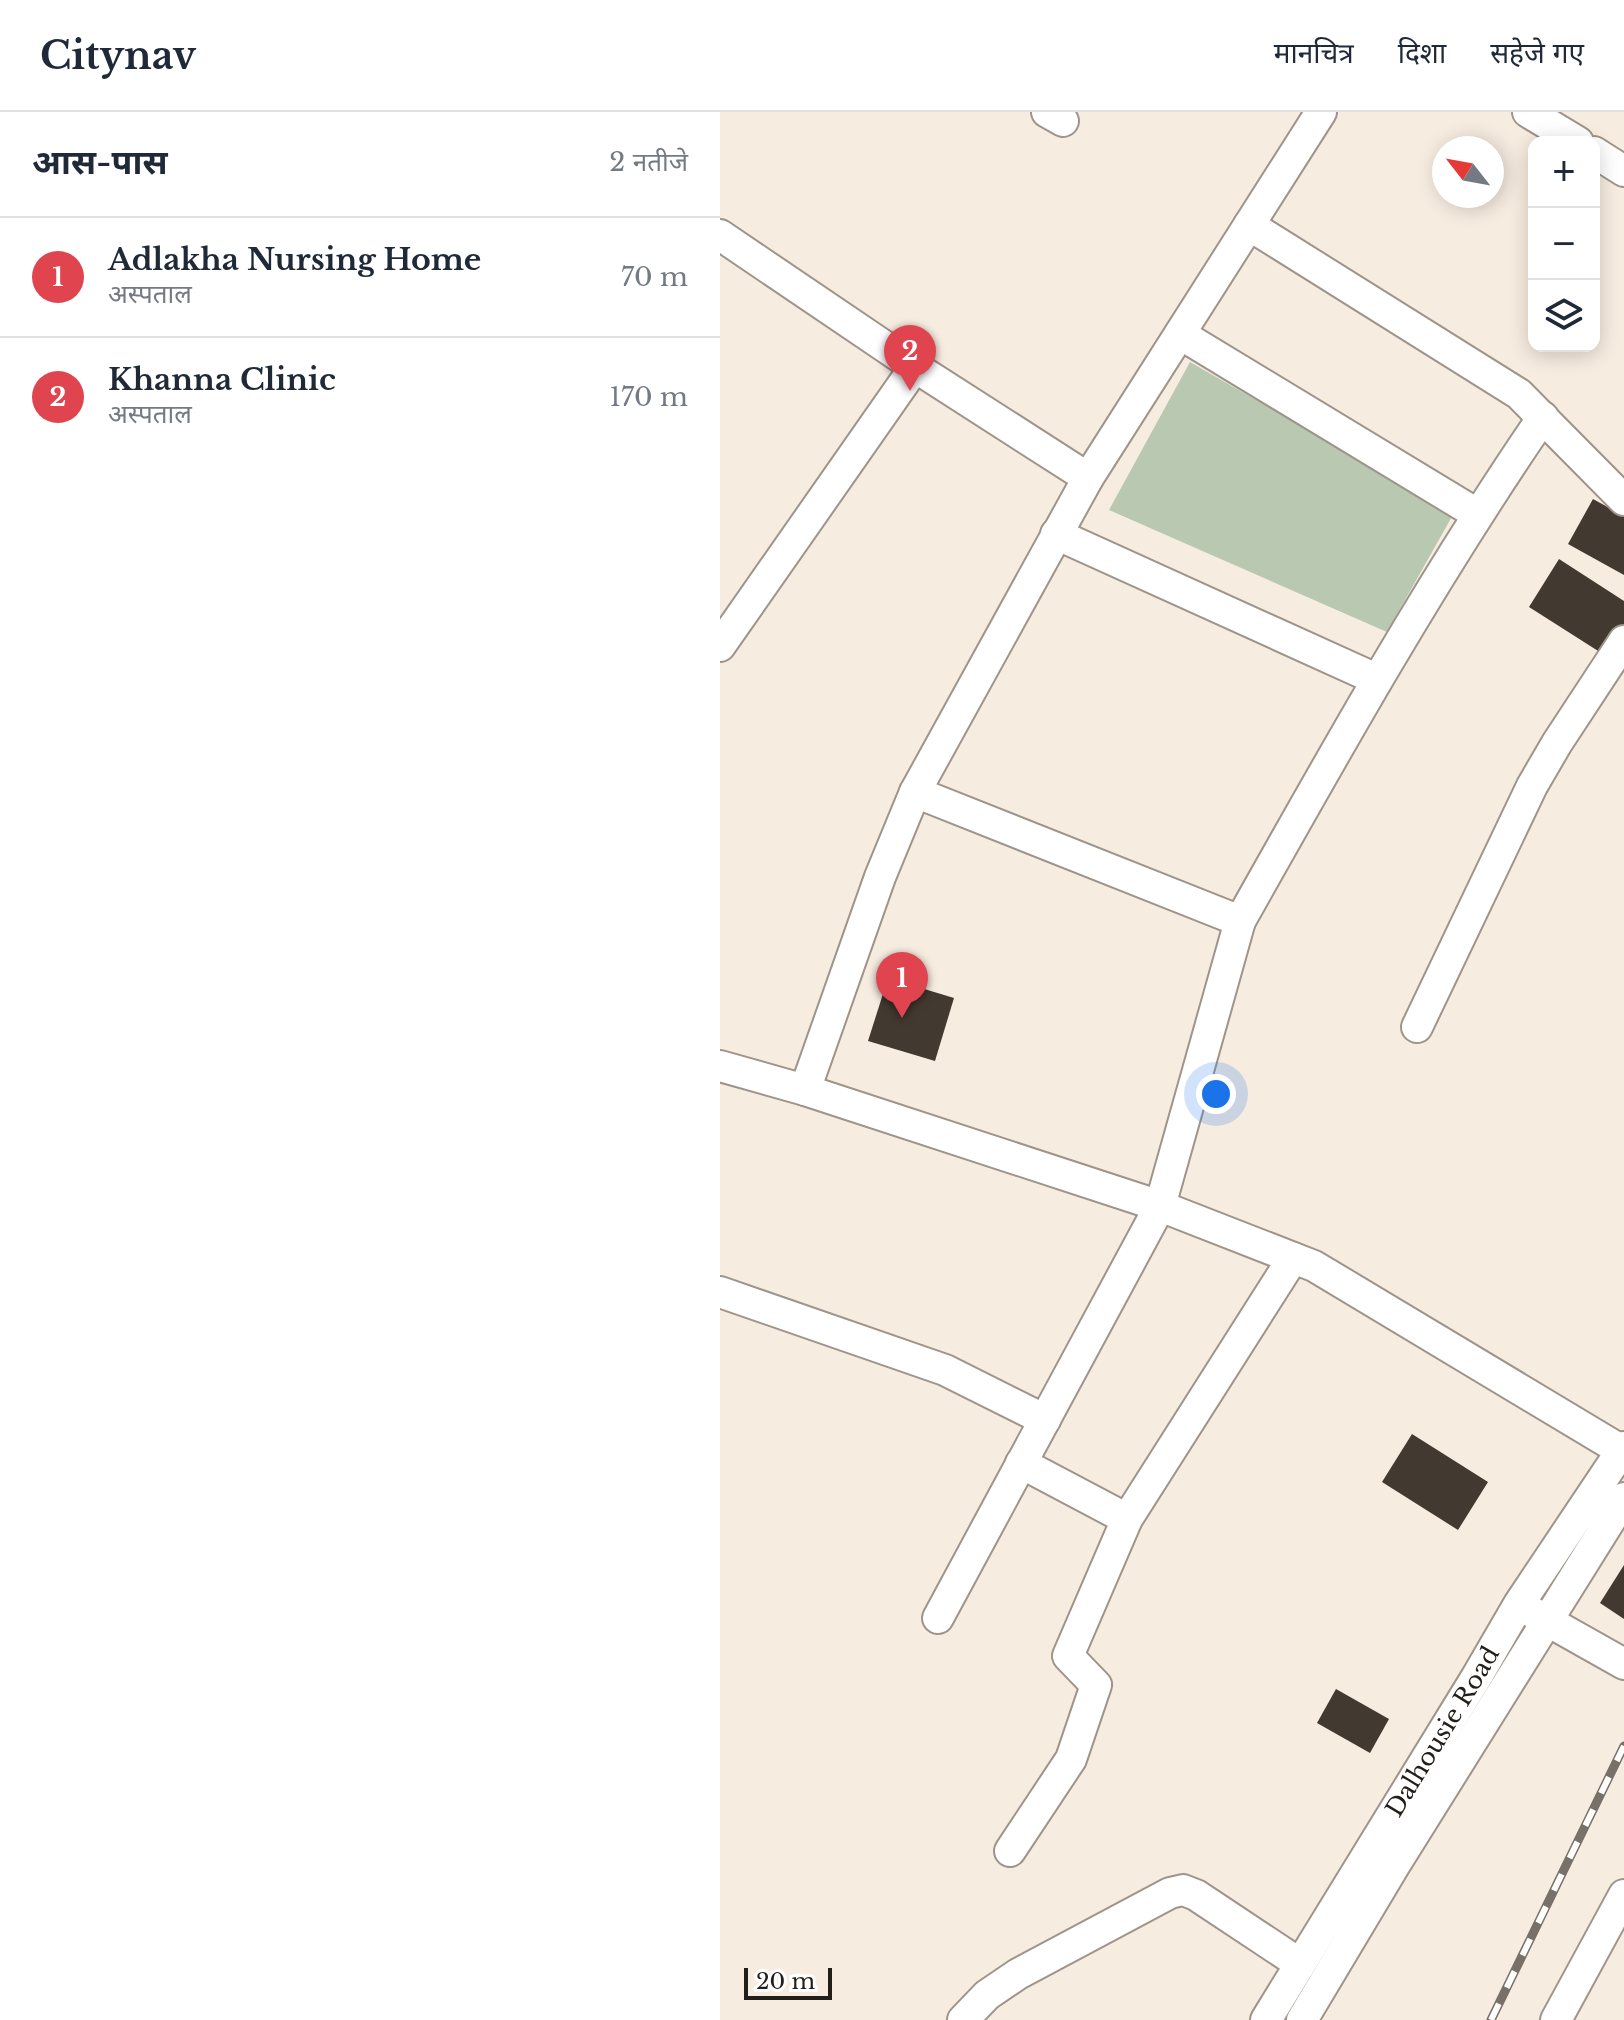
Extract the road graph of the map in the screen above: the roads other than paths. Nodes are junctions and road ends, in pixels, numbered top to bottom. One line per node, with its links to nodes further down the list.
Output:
1 (1321, 112): 6 (street)
2 (1528, 112): 3 (street)
3 (1568, 136)
4 (1600, 156): 5 (street)
5 (1624, 171)
6 (1249, 225): 8 (street); 10 (street)
7 (720, 235): 9 (street)
8 (1180, 334): 11 (street); 13 (street)
9 (915, 367): 11 (street); 16 (street)
10 (1543, 417): 12 (street); 13 (street)
11 (1088, 478): 14 (street)
12 (1624, 500)
13 (1477, 514): 17 (street)
14 (1056, 534): 17 (street); 18 (street)
15 (1624, 641): 20 (street)
16 (720, 646)
17 (1376, 679): 19 (street)
18 (915, 792): 19 (street); 22 (street)
19 (1240, 921): 23 (street)
20 (1417, 1027)
21 (720, 1066): 22 (street)
22 (805, 1090): 23 (street)
23 (1160, 1206): 24 (street); 26 (street)
24 (1293, 1258): 27 (street); 30 (street)
25 (720, 1292): 26 (street)
26 (1045, 1420): 28 (street)
27 (1623, 1450): 31 (street, Dalhousie Road)
28 (1021, 1463): 30 (street); 32 (street)
29 (1624, 1498): 33 (street, Dalhousie Road)
30 (1127, 1519): 35 (street)
31 (1519, 1604): 33 (street); 37 (street, Dalhousie Road)
32 (938, 1618)
33 (1547, 1622): 34 (street); 41 (street, Dalhousie Road)
34 (1624, 1664)
35 (1010, 1851)
36 (1624, 1895): 38 (street)
37 (1300, 1964): 39 (street); 40 (street, Dalhousie Road)
38 (1566, 2017)
39 (963, 2020)
40 (1266, 2020)
41 (1302, 2020)

